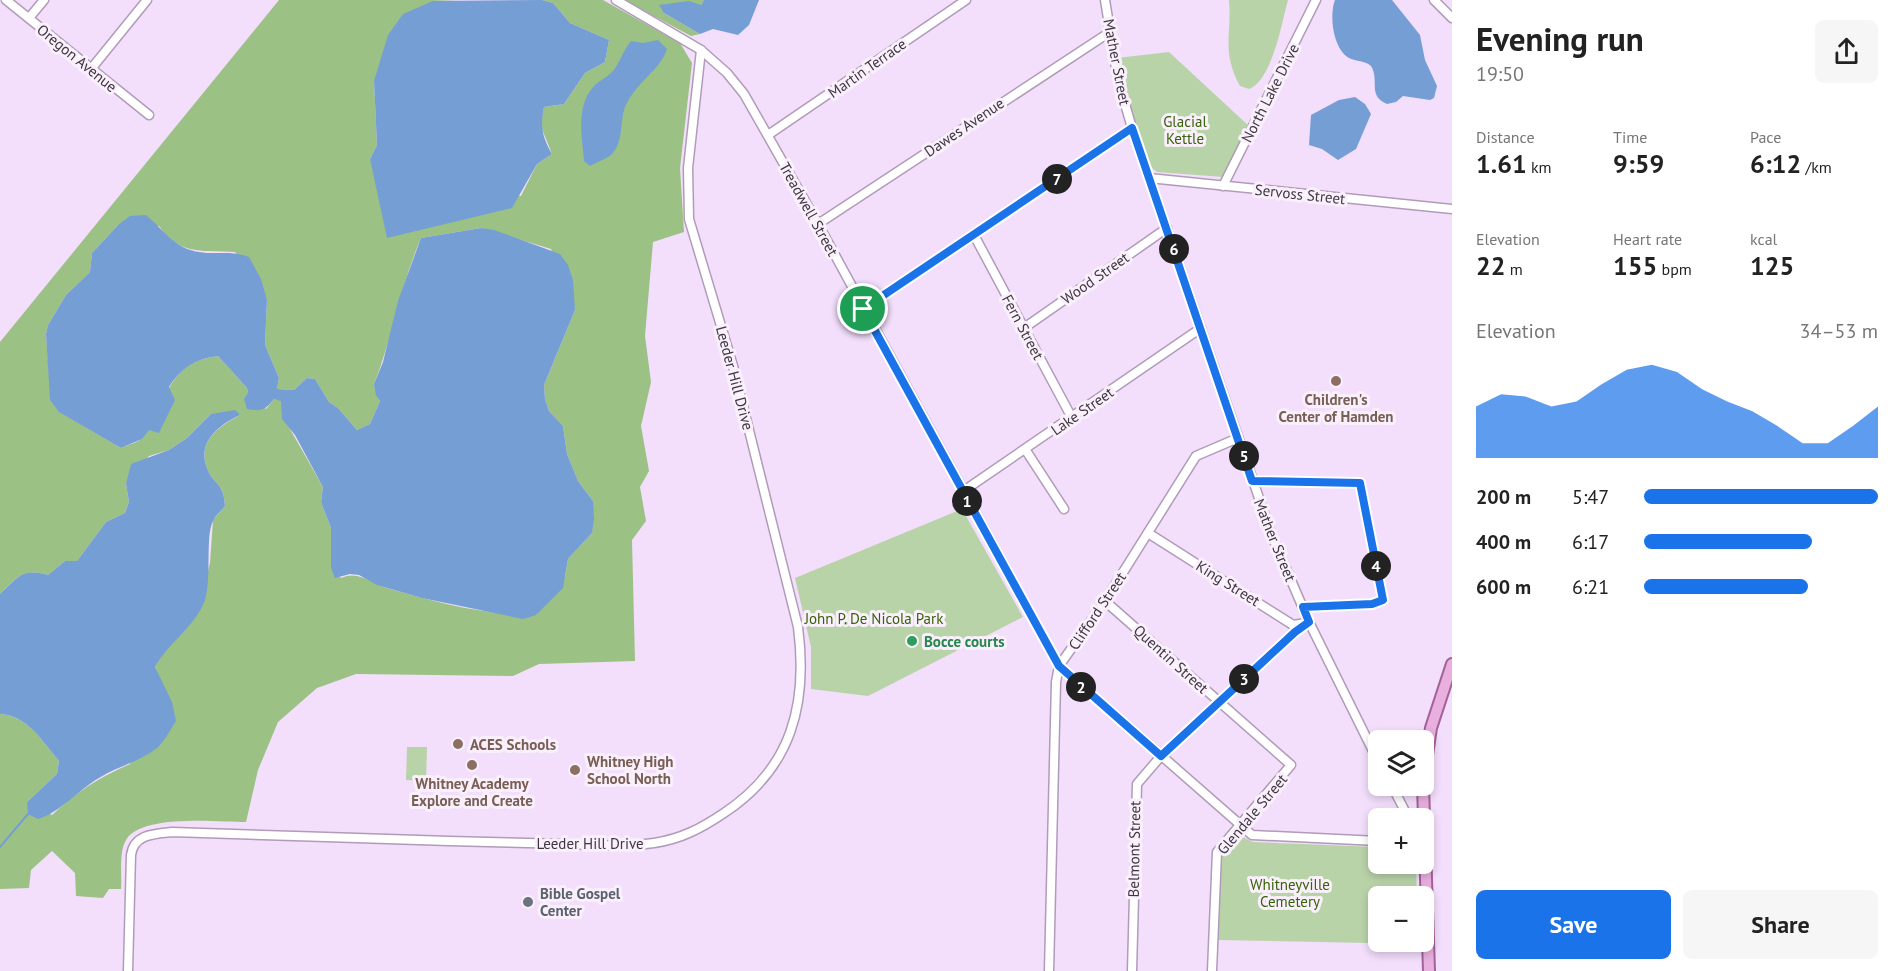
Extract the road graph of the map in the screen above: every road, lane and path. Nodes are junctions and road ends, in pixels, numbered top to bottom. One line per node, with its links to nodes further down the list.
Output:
1 (6, 0): 9 (street, Oregon Avenue)
2 (44, 0): 9 (street)
3 (147, 0): 13 (street)
4 (616, 0): 12 (street, Treadwell Street)
5 (966, 0): 16 (street, Martin Terrace)
6 (1105, 0): 11 (street, Mather Street)
7 (1316, 0): 18 (street, North Lake Drive)
8 (1434, 0): 10 (street)
9 (29, 18): 13 (street, Oregon Avenue)
10 (1452, 18)
11 (1110, 32): 15 (street, Mather Street); 20 (street, Dawes Avenue)
12 (700, 50): 16 (street, Treadwell Street); 46 (street, Leeder Hill Drive)
13 (91, 69): 14 (street, Oregon Avenue)
14 (149, 115)
15 (1132, 128): 17 (street, Mather Street); 22 (street)
16 (768, 135): 20 (street, Treadwell Street)
17 (1149, 178): 18 (street, Servoss Street); 21 (street, Mather Street)
18 (1223, 186): 19 (street, Servoss Street)
19 (1452, 209)
20 (818, 224): 23 (street, Treadwell Street)
21 (1167, 228): 24 (street, Wood Street); 25 (street, Mather Street)
22 (974, 235): 23 (street); 24 (street, Fern Street)
23 (863, 309): 30 (street, Treadwell Street)
24 (1024, 328): 26 (street, Fern Street)
25 (1201, 328): 26 (street, Lake Street); 27 (street, Mather Street)
26 (1072, 418): 28 (street, Lake Street)
27 (1238, 438): 29 (street, Mather Street); 32 (street, Clifford Street)
28 (1025, 449): 30 (street, Lake Street); 31 (street)
29 (1252, 481): 34 (street, Mather Street); 34 (street)
30 (962, 492): 37 (street, Treadwell Street)
31 (1064, 509)
32 (1148, 533): 33 (street, Clifford Street); 35 (street, King Street)
33 (1105, 601): 37 (street, Clifford Street); 38 (street, Quentin Street)
34 (1303, 607): 35 (street, Mather Street)
35 (1309, 622): 38 (street, Belmont Street); 40 (street, Mather Street)
36 (1452, 664): 39 (main road)
37 (1059, 666): 41 (street, Treadwell Street); 47 (street, Clifford Street)
38 (1219, 702): 41 (street, Belmont Street); 42 (street, Quentin Street)
39 (1431, 730)
40 (1368, 740)
41 (1161, 756): 43 (street, Treadwell Street); 48 (street, Belmont Street)
42 (1291, 765): 43 (street, Glendale Street)
43 (1240, 825): 44 (street, Treadwell Street); 49 (street, Glendale Street)
44 (1368, 841)
45 (1425, 874): 50 (main road)
46 (128, 971)
47 (1049, 971)
48 (1132, 971)
49 (1212, 971)
50 (1429, 971)

